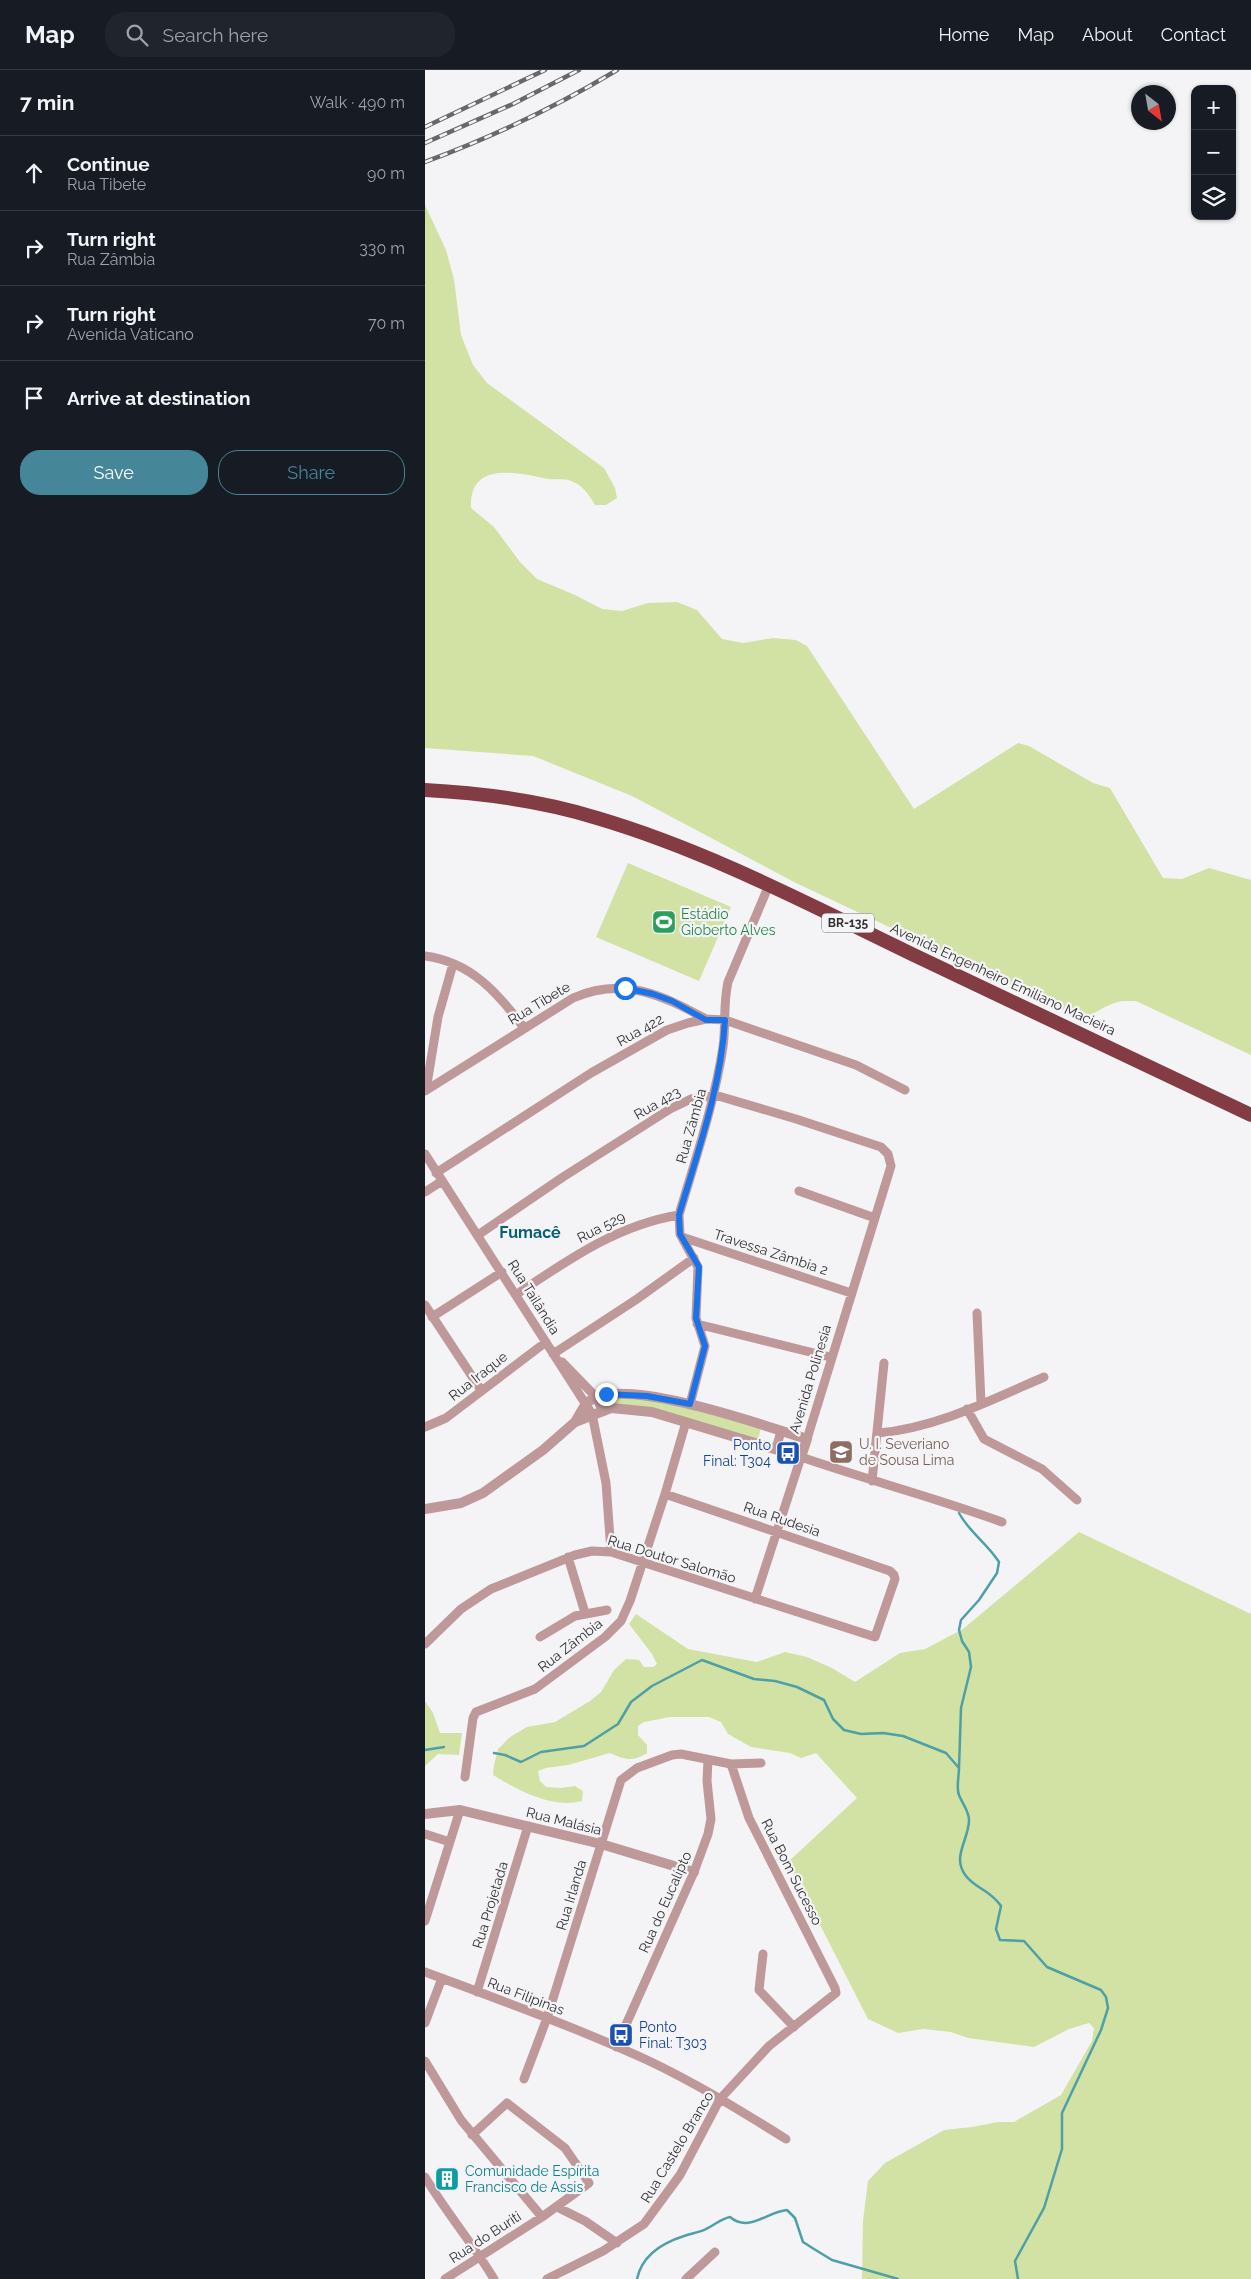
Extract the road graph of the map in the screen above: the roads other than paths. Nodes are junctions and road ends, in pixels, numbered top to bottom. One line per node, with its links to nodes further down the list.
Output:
1 (425, 790): 2 (highway, Avenida Engenheiro Emiliano Macieira / BR-135)
2 (769, 885): 6 (street, Rua Zâmbia); 11 (highway, Avenida Engenheiro Emiliano Macieira / BR-135)
3 (425, 956): 4 (street)
4 (453, 964): 7 (street); 9 (street)
5 (706, 1020): 6 (street, Rua 422); 7 (street, Rua Tibete); 14 (street, Rua 422)
6 (725, 1020): 8 (street, Rua 422); 10 (street, Rua Zâmbia)
7 (524, 1028): 9 (street, Rua Tibete)
8 (905, 1090)
9 (426, 1091)
10 (715, 1095): 13 (street, Rua 423); 18 (street, Rua Zâmbia); 20 (street, Rua 423)
11 (1251, 1115)
12 (425, 1154): 14 (street, Rua Tailândia)
13 (891, 1166): 19 (street, Avenida Polinesia)
14 (436, 1173): 15 (street, Rua Tailândia)
15 (442, 1181): 17 (street); 20 (street, Rua Tailândia)
16 (799, 1191): 19 (street)
17 (425, 1192)
18 (679, 1215): 21 (street, Rua Zâmbia); 25 (street, Rua 529)
19 (875, 1218): 24 (street, Avenida Polinesia)
20 (478, 1235): 23 (street, Rua Tailândia)
21 (682, 1237): 22 (street, Rua Zâmbia); 24 (street, Travessa Zâmbia 2)
22 (694, 1258): 29 (street, Rua Zâmbia); 31 (street)
23 (502, 1272): 25 (street, Rua Tailândia); 28 (street)
24 (851, 1293): 32 (street, Avenida Polinesia)
25 (517, 1294): 30 (street, Rua Tailândia)
26 (425, 1305): 28 (street)
27 (977, 1313): 37 (street)
28 (432, 1316): 35 (street)
29 (697, 1324): 32 (street); 39 (street, Rua Zâmbia)
30 (546, 1342): 31 (street, Rua Tailândia); 35 (street, Rua Iraque)
31 (553, 1354): 36 (street, Rua Tailândia); 38 (street, Rua Tailândia)
32 (830, 1358): 47 (street, Avenida Polinesia)
33 (884, 1363): 46 (street)
34 (1044, 1376): 37 (street)
35 (481, 1390): 44 (street, Rua Iraque)
36 (596, 1397): 38 (street); 39 (street); 41 (street, Rua Tailândia)
37 (981, 1403): 40 (street)
38 (586, 1404): 41 (street, Rua Tailândia); 42 (street)
39 (690, 1404): 45 (street)
40 (967, 1409): 46 (street); 52 (street)
41 (597, 1412): 42 (street); 43 (street); 56 (street)
42 (575, 1422): 53 (street)
43 (686, 1422): 48 (street); 51 (street, Rua Zâmbia)
44 (425, 1427)
45 (781, 1431): 47 (street); 48 (street)
46 (878, 1433): 50 (street)
47 (807, 1439): 49 (street, Avenida Polinesia)
48 (776, 1449): 49 (street)
49 (801, 1457): 50 (street); 55 (street, Avenida Polinesia)
50 (872, 1481): 54 (street)
51 (665, 1494): 55 (street, Rua Rudesia); 58 (street, Rua Zâmbia)
52 (1077, 1500)
53 (425, 1509)
54 (1002, 1522)
55 (777, 1531): 59 (street, Avenida Polinesia); 63 (street, Rua Rudesia)
56 (611, 1552): 57 (street, Rua Doutor Salomão); 58 (street, Rua Doutor Salomão)
57 (568, 1557): 61 (street); 64 (street, Rua Doutor Salomão)
58 (641, 1562): 59 (street, Rua Doutor Salomão); 68 (street, Rua Zâmbia)
59 (755, 1599): 63 (street, Rua Doutor Salomão)
60 (607, 1610): 61 (street)
61 (585, 1613): 62 (street)
62 (540, 1636)
63 (872, 1637)
64 (425, 1644)
65 (708, 1760): 67 (street); 74 (street, Rua Irlanda); 75 (street, Rua do Eucalípto)
66 (761, 1763): 67 (street)
67 (731, 1764): 80 (street, Rua Bom Sucesso)
68 (465, 1777)
69 (460, 1810): 70 (street, Rua Malásia); 71 (street, Rua Malásia); 73 (street)
70 (425, 1814)
71 (528, 1826): 74 (street, Rua Malásia); 81 (street, Rua Projetada)
72 (425, 1834): 73 (street)
73 (450, 1842): 76 (street)
74 (601, 1844): 75 (street, Rua Malásia); 82 (street, Rua Irlanda)
75 (694, 1872): 85 (street, Rua do Eucalípto)
76 (425, 1922)
77 (763, 1954): 84 (street)
78 (425, 1972): 79 (street, Rua Filipinas)
79 (442, 1978): 81 (street, Rua Filipinas); 83 (street)
80 (835, 1988): 84 (street, Rua Castelo Branco)
81 (477, 1992): 82 (street, Rua Filipinas)
82 (547, 2018): 85 (street, Rua Filipinas); 87 (street, Rua Irlanda)
83 (425, 2023)
84 (794, 2027): 88 (street, Rua Castelo Branco)
85 (616, 2048): 88 (street, Rua Filipinas)
86 (425, 2060): 89 (street)
87 (524, 2079)
88 (721, 2099): 90 (street, Rua Filipinas); 94 (street, Rua Castelo Branco)
89 (472, 2134): 92 (street, Rua do Buriti); 93 (street)
90 (786, 2139)
91 (425, 2177): 96 (street)
92 (557, 2207): 93 (street, Rua do Buriti); 94 (street)
93 (542, 2217): 96 (street, Rua do Buriti)
94 (617, 2244): 99 (street, Rua Castelo Branco)
95 (715, 2252): 100 (street)
96 (480, 2256): 97 (street, Rua do Buriti); 98 (street)
97 (445, 2279)
98 (494, 2279)
99 (547, 2279)
100 (686, 2279)

